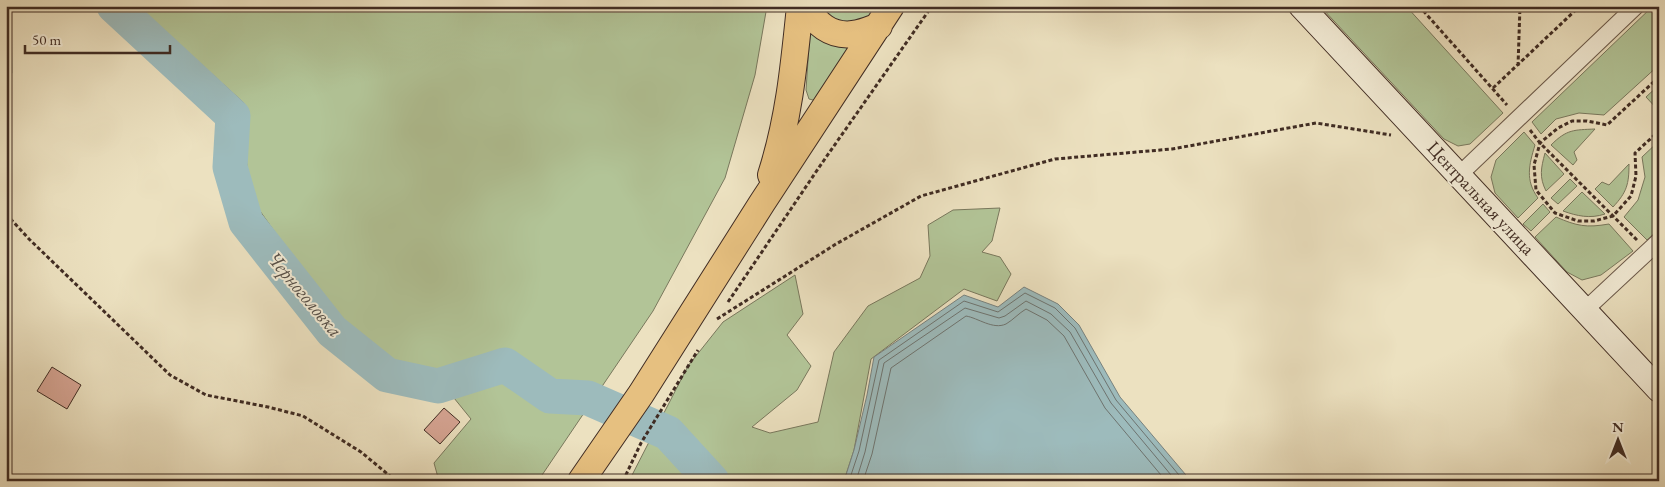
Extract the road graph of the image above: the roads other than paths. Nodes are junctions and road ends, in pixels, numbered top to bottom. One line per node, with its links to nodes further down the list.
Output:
1 (800, 6): 7 (main road)
2 (805, 6): 5 (main road)
3 (1301, 6): 6 (street, Центральная улица)
4 (1636, 6): 6 (street)
5 (885, 16): 7 (main road)
6 (1459, 175): 9 (street, Центральная улица)
7 (762, 203): 11 (main road)
8 (1653, 246): 9 (street)
9 (1585, 310): 10 (street, Центральная улица)
10 (1659, 390)
11 (581, 481)

